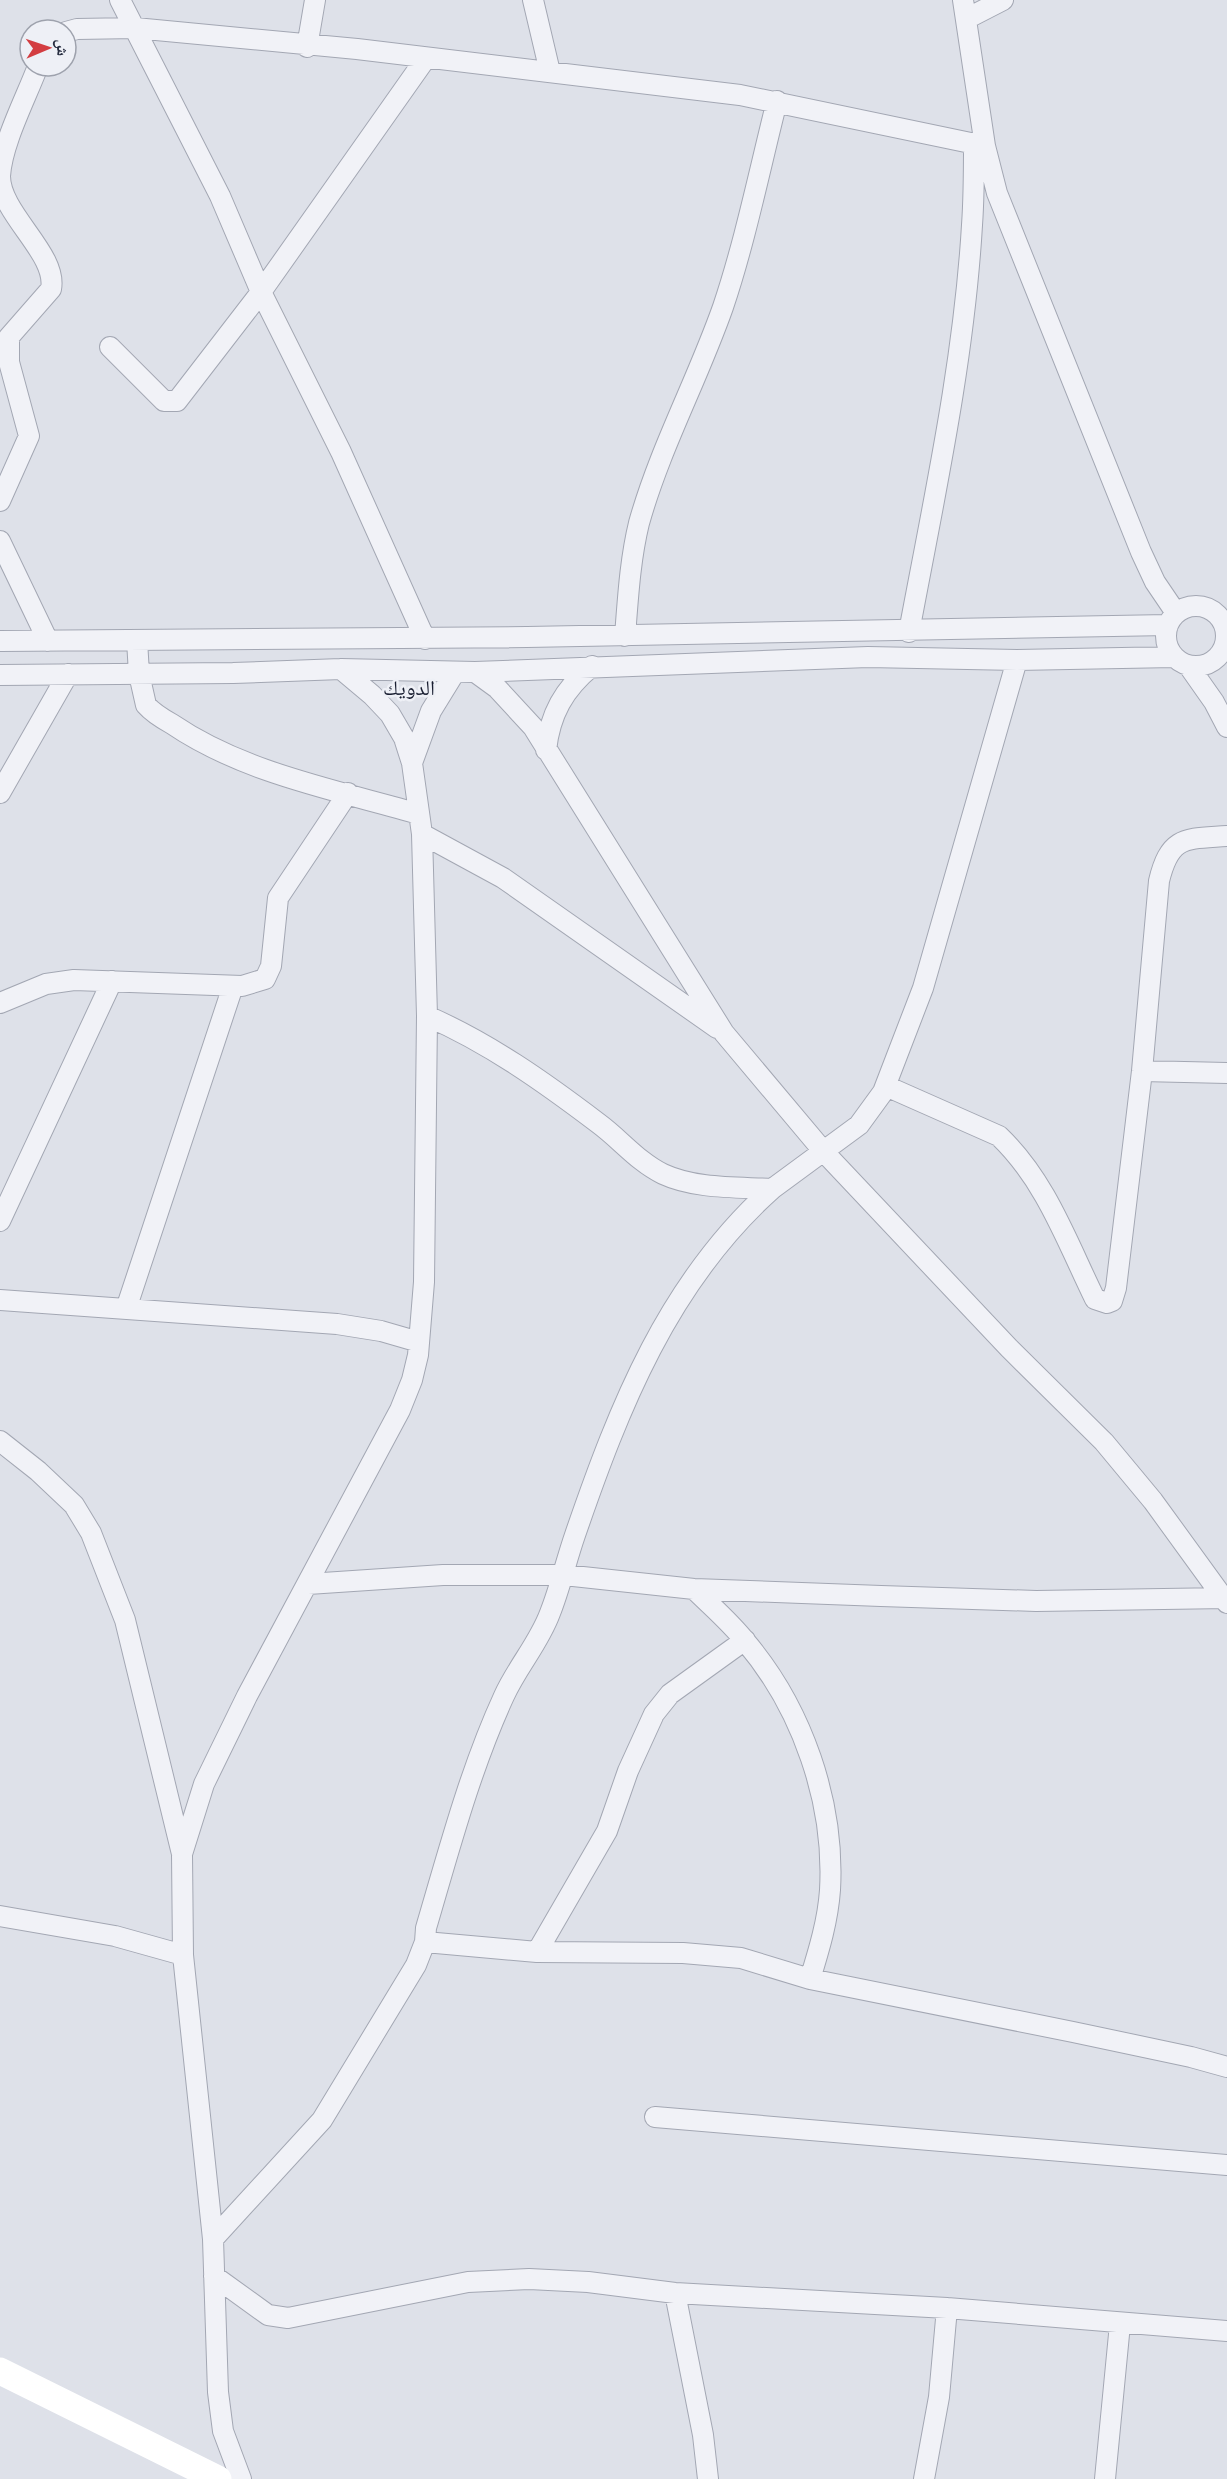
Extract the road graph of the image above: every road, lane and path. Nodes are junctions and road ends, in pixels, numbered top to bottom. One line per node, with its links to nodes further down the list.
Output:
1 (120, 0): 6 (street)
2 (315, 0): 8 (street)
3 (533, 0): 10 (street)
4 (1003, 0): 5 (street)
5 (965, 10): 13 (street)
6 (135, 28): 7 (street); 8 (street); 14 (street)
7 (78, 29)
8 (307, 46): 9 (street)
9 (426, 58): 10 (street); 14 (street)
10 (550, 72): 12 (street)
11 (33, 78): 16 (street)
12 (777, 101): 13 (street); 22 (street)
13 (980, 144): 19 (street); 20 (street)
14 (261, 292): 15 (street); 23 (street)
15 (110, 347)
16 (0, 501)
17 (0, 541): 26 (street)
18 (1222, 615): 19 (street); 27 (street)
19 (1172, 619): 20 (street); 29 (street)
20 (909, 632): 21 (street)
21 (670, 635): 22 (street); 30 (street)
22 (625, 636): 23 (street)
23 (425, 639): 24 (street)
24 (137, 640): 26 (street); 36 (street)
25 (0, 641): 26 (street)
26 (48, 641)
27 (1224, 658): 29 (street)
28 (1017, 660): 29 (street); 30 (street); 53 (street)
29 (1181, 661): 38 (street)
30 (668, 663): 31 (street)
31 (592, 666): 34 (street); 39 (street)
32 (341, 669): 33 (street); 36 (street); 40 (street)
33 (455, 672): 34 (street); 40 (street)
34 (475, 672): 39 (street)
35 (68, 674): 36 (street); 37 (street); 41 (street)
36 (139, 674): 42 (street)
37 (4, 678)
38 (1227, 727)
39 (546, 750): 50 (street)
40 (412, 763): 43 (street)
41 (0, 793)
42 (348, 793): 43 (street); 47 (street)
43 (419, 814): 44 (street)
44 (422, 834): 49 (street); 50 (street)
45 (1227, 836): 51 (street)
46 (112, 981): 47 (street); 48 (street); 56 (street)
47 (233, 986): 58 (street)
48 (0, 1003)
49 (427, 1016): 55 (street); 59 (street)
50 (724, 1033): 54 (street)
51 (1142, 1071): 52 (street); 53 (street)
52 (1227, 1073)
53 (886, 1086): 54 (street)
54 (824, 1152): 55 (street); 64 (street)
55 (772, 1189): 61 (street)
56 (0, 1221)
57 (0, 1300): 58 (street)
58 (126, 1309): 59 (street)
59 (419, 1342): 62 (street)
60 (0, 1441): 66 (street)
61 (564, 1575): 62 (street); 63 (street); 68 (street)
62 (308, 1584): 66 (street)
63 (694, 1589): 64 (street); 65 (street)
64 (1226, 1600)
65 (745, 1640): 69 (street); 71 (street)
66 (182, 1854): 70 (street)
67 (0, 1916): 70 (street)
68 (424, 1942): 69 (street); 75 (street)
69 (537, 1952): 71 (street)
70 (183, 1954): 75 (street)
71 (810, 1979): 72 (street)
72 (1227, 2067)
73 (655, 2117): 74 (street)
74 (1227, 2164)
75 (213, 2240): 76 (street)
76 (214, 2277): 77 (street); 83 (street)
77 (675, 2293): 78 (street); 84 (street)
78 (947, 2308): 79 (street); 85 (street)
79 (1120, 2324): 80 (street); 86 (street)
80 (1227, 2331)
81 (0, 2371): 82 (street)
82 (218, 2479)
83 (241, 2479)
84 (708, 2479)
85 (924, 2479)
86 (1105, 2479)

